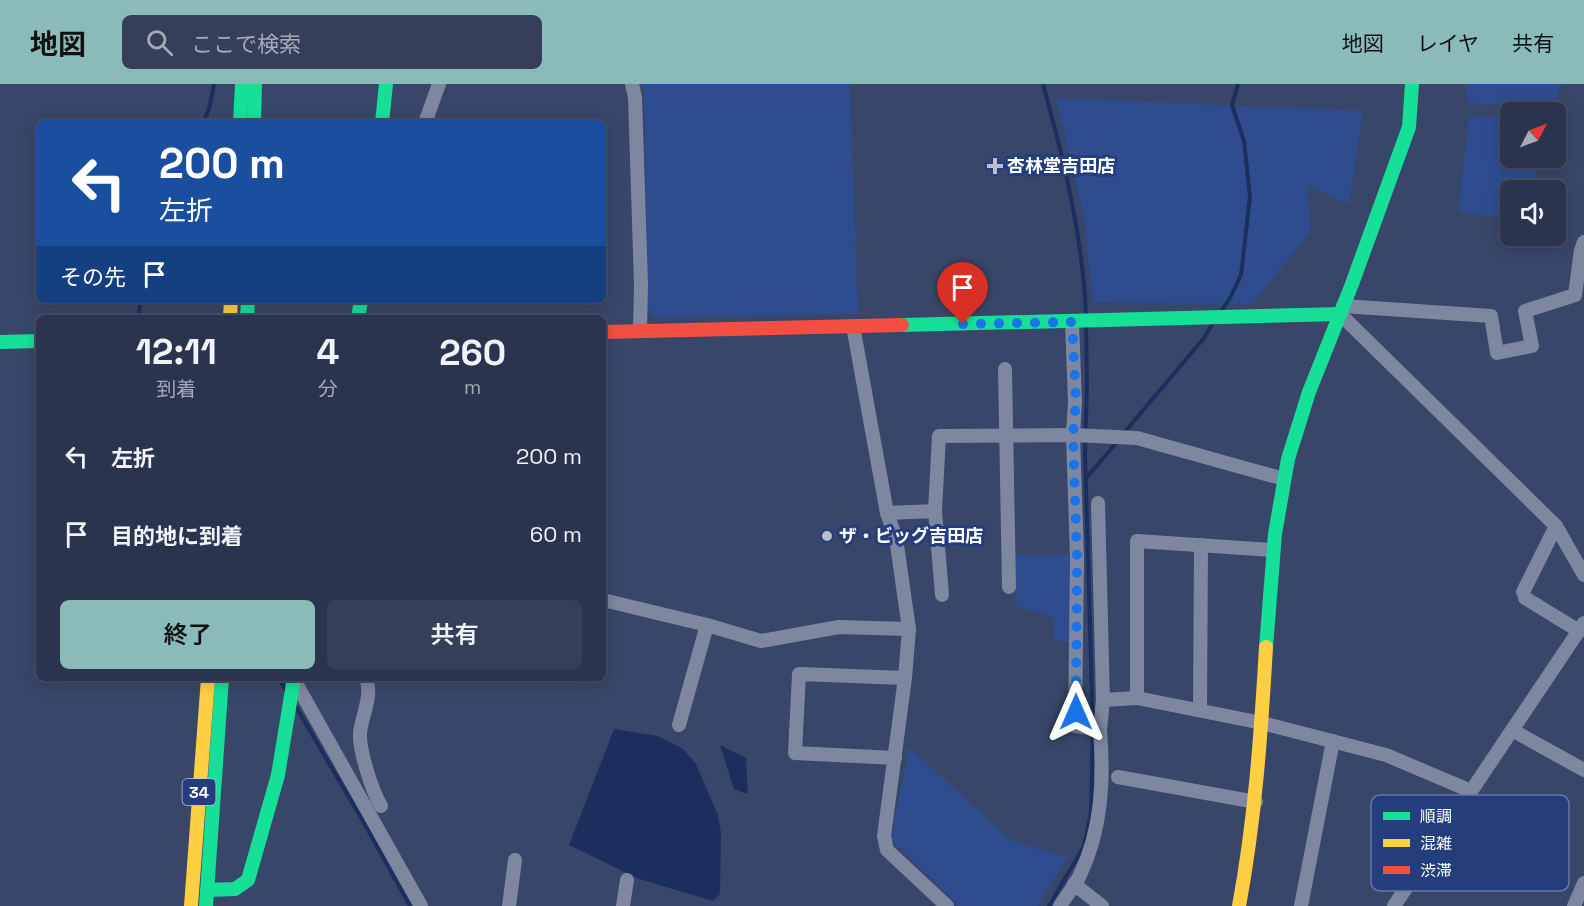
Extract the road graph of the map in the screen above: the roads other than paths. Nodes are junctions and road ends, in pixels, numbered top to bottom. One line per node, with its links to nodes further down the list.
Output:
1 (242, 84): 7 (street)
2 (255, 84): 8 (street)
3 (386, 84): 9 (street)
4 (439, 84): 10 (street)
5 (632, 84): 15 (street)
6 (1412, 84): 12 (street)
7 (240, 120)
8 (254, 120)
9 (382, 120)
10 (426, 120)
11 (1584, 242): 12 (street)
12 (1341, 310): 13 (street); 22 (street); 26 (street)
13 (1074, 322): 14 (street); 21 (street)
14 (853, 326): 15 (street); 25 (street)
15 (640, 331): 16 (street)
16 (606, 332)
17 (36, 341): 18 (street)
18 (0, 342)
19 (1005, 369): 20 (street)
20 (1006, 435): 21 (street); 24 (street); 30 (street)
21 (1075, 435): 22 (street); 46 (street)
22 (1284, 479): 28 (street)
23 (1098, 503): 42 (street)
24 (936, 511): 25 (street); 31 (street)
25 (888, 513): 35 (street)
26 (1556, 526): 29 (street); 34 (street)
27 (1201, 545): 28 (street); 41 (street); 43 (street)
28 (1273, 550): 44 (street)
29 (1584, 575)
30 (1009, 586)
31 (942, 595)
32 (606, 601): 33 (street)
33 (707, 625): 35 (street); 45 (street)
34 (1582, 627): 47 (street)
35 (909, 629): 36 (street)
36 (905, 678): 49 (street); 49 (street)
37 (208, 681): 62 (street, 34)
38 (222, 681): 60 (street, 34)
39 (293, 681): 60 (street); 64 (street)
40 (367, 681): 55 (street)
41 (1137, 698): 42 (street); 43 (street)
42 (1104, 700): 46 (street)
43 (1200, 710): 44 (street)
44 (1262, 723): 48 (street); 54 (street)
45 (679, 725)
46 (1100, 730): 58 (street)
47 (1512, 730): 50 (street); 52 (street)
48 (1333, 741): 52 (street); 71 (street)
49 (895, 758): 67 (street)
50 (1584, 770)
51 (1118, 777): 54 (street)
52 (1471, 791): 53 (street)
53 (1468, 795)
54 (1256, 802): 70 (street)
55 (381, 806)
56 (515, 860): 65 (street)
57 (627, 880): 66 (street)
58 (1074, 884): 68 (street); 69 (street)
59 (1584, 884): 73 (street)
60 (207, 890): 63 (street, 34)
61 (1404, 891): 72 (street)
62 (191, 906)
63 (206, 906)
64 (421, 906)
65 (509, 906)
66 (622, 906)
67 (947, 906)
68 (1060, 906)
69 (1102, 906)
70 (1239, 906)
71 (1301, 906)
72 (1394, 906)
73 (1574, 906)

